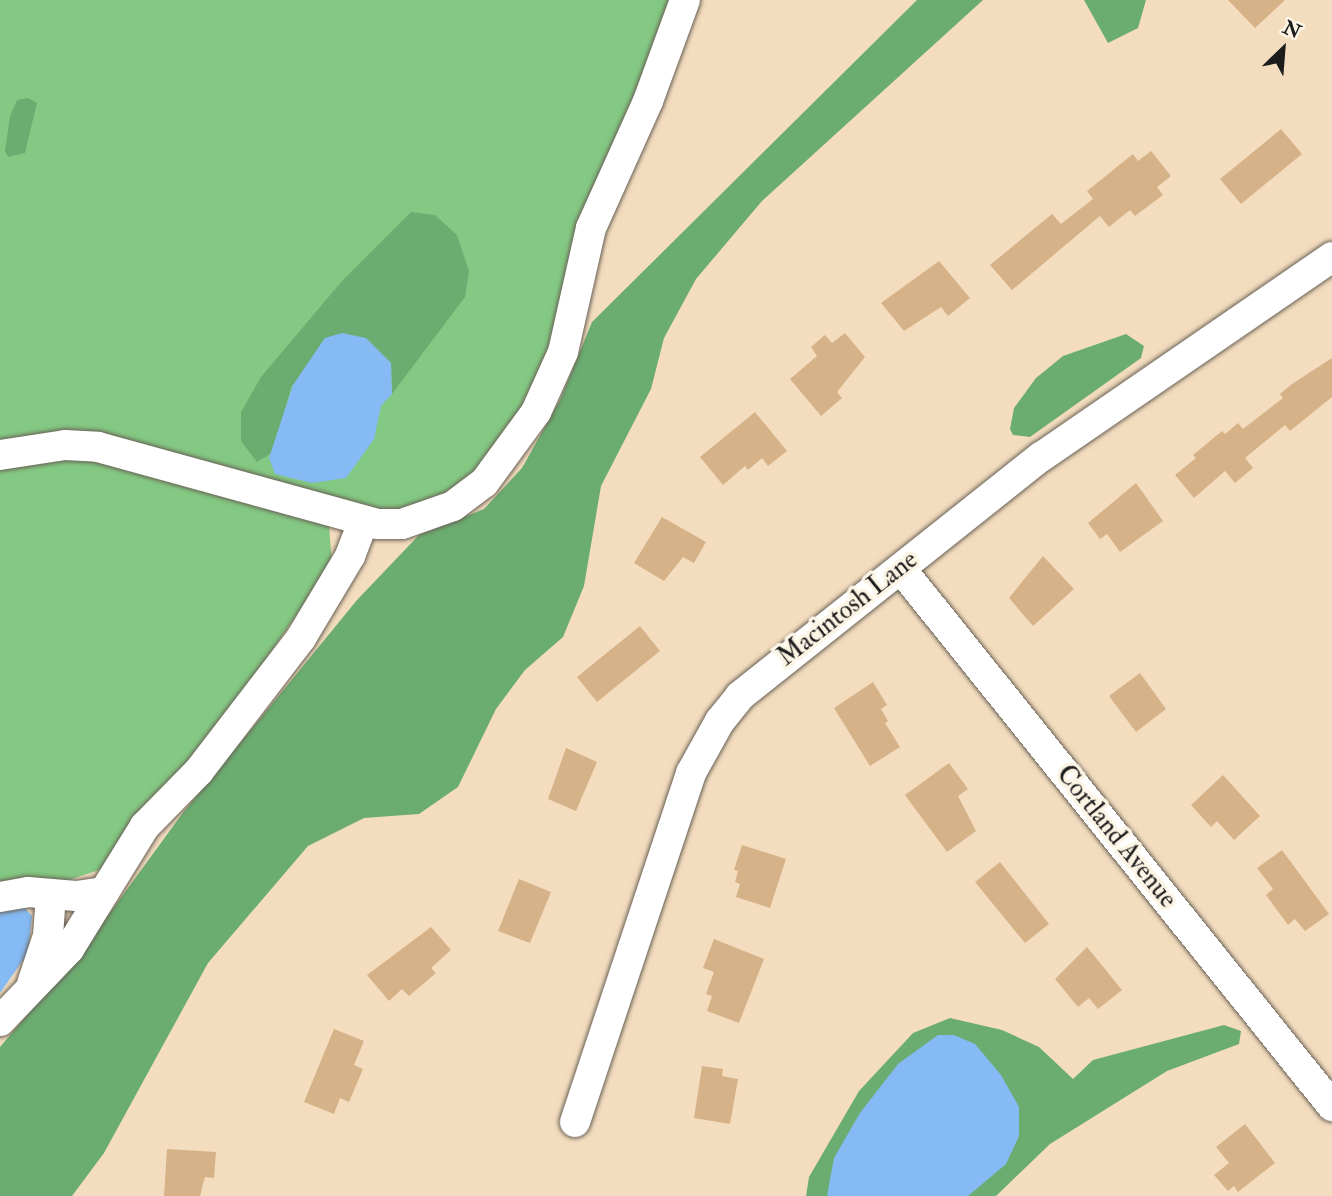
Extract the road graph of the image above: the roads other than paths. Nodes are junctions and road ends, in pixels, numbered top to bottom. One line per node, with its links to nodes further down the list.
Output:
1 (685, 0): 4 (street)
2 (1332, 257): 5 (street, Macintosh Lane)
3 (0, 455): 4 (street)
4 (363, 522): 6 (street)
5 (901, 569): 11 (street, Cortland Avenue); 12 (street, Macintosh Lane)
6 (104, 892): 7 (street); 9 (street)
7 (51, 894): 8 (street); 9 (street)
8 (0, 897)
9 (29, 991): 10 (street)
10 (0, 1021)
11 (1332, 1106)
12 (575, 1122)

